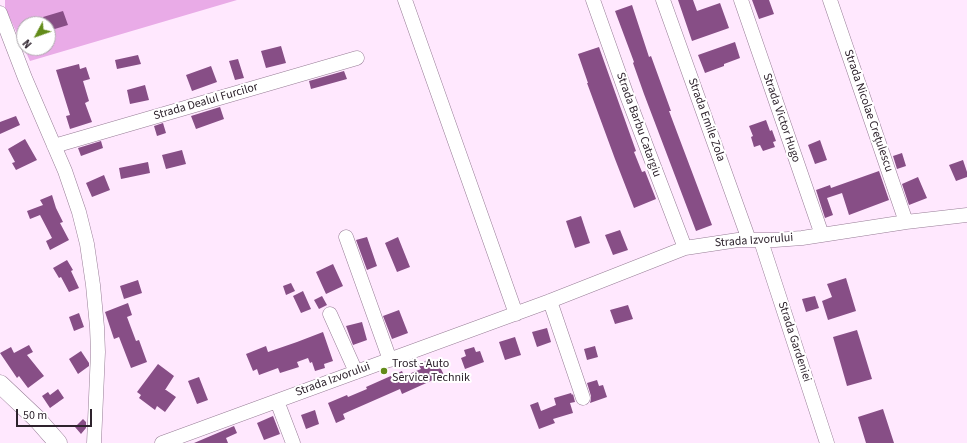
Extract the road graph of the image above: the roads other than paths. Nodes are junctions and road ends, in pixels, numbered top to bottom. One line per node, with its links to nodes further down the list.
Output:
1 (405, 0): 17 (street)
2 (593, 0): 14 (street, Strada Barbu Catargiu)
3 (663, 0): 13 (street, Strada Emile Zola)
4 (741, 0): 11 (street, Strada Victor Hugo)
5 (830, 0): 10 (street, Strada Nicolae Crețulescu)
6 (0, 13): 8 (street)
7 (357, 58): 8 (street, Strada Dealul Furcilor)
8 (54, 146): 24 (street)
9 (967, 215): 10 (street, Strada Izvorului)
10 (906, 222): 11 (street, Strada Izvorului)
11 (822, 235): 13 (street, Strada Izvorului)
12 (346, 237): 18 (street)
13 (755, 240): 14 (street, Strada Izvorului); 27 (street, Strada Gardeniei)
14 (685, 248): 15 (street, Strada Izvorului)
15 (550, 301): 17 (street, Strada Izvorului); 21 (street)
16 (330, 314): 19 (street)
17 (516, 314): 18 (street, Strada Izvorului)
18 (390, 360): 19 (street, Strada Izvorului)
19 (356, 372): 22 (street, Strada Izvorului)
20 (0, 384): 23 (main road)
21 (583, 398)
22 (277, 400): 25 (street, Strada Izvorului); 26 (street)
23 (58, 443)
24 (94, 443)
25 (162, 443)
26 (293, 443)
27 (827, 443)

